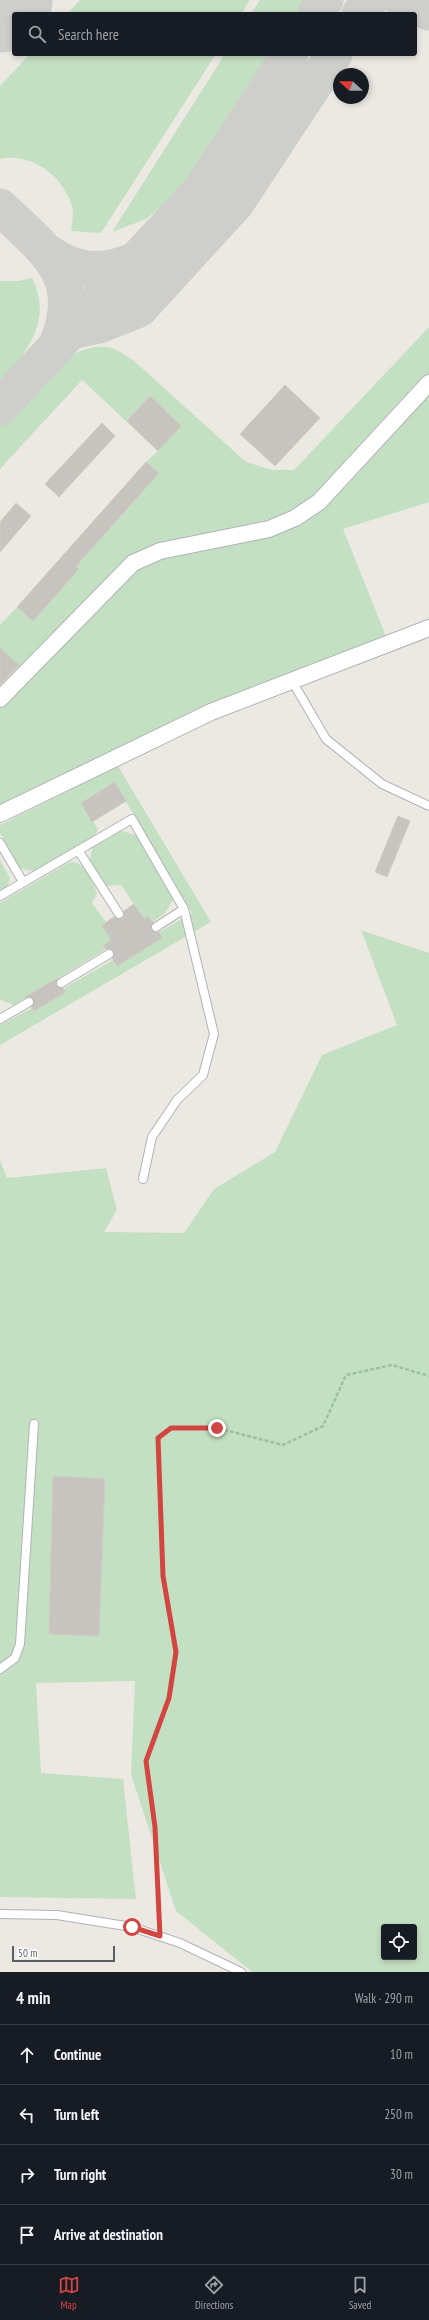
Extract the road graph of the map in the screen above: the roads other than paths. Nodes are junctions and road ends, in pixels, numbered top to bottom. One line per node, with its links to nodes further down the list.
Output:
1 (429, 383): 4 (street)
2 (429, 628): 3 (street)
3 (292, 681): 5 (lane); 6 (street)
4 (0, 699)
5 (429, 806)
6 (0, 814)
7 (0, 843): 9 (lane)
8 (78, 850): 9 (lane); 11 (lane); 12 (lane)
9 (23, 882): 10 (lane)
10 (0, 896)
11 (184, 909): 13 (lane); 18 (lane)
12 (119, 914)
13 (156, 927)
14 (110, 954): 15 (lane)
15 (61, 983)
16 (29, 1002): 17 (lane)
17 (1, 1016)
18 (143, 1179)
19 (34, 1424): 20 (lane)
20 (0, 1669)
21 (0, 1914): 22 (lane)
22 (241, 1972)

